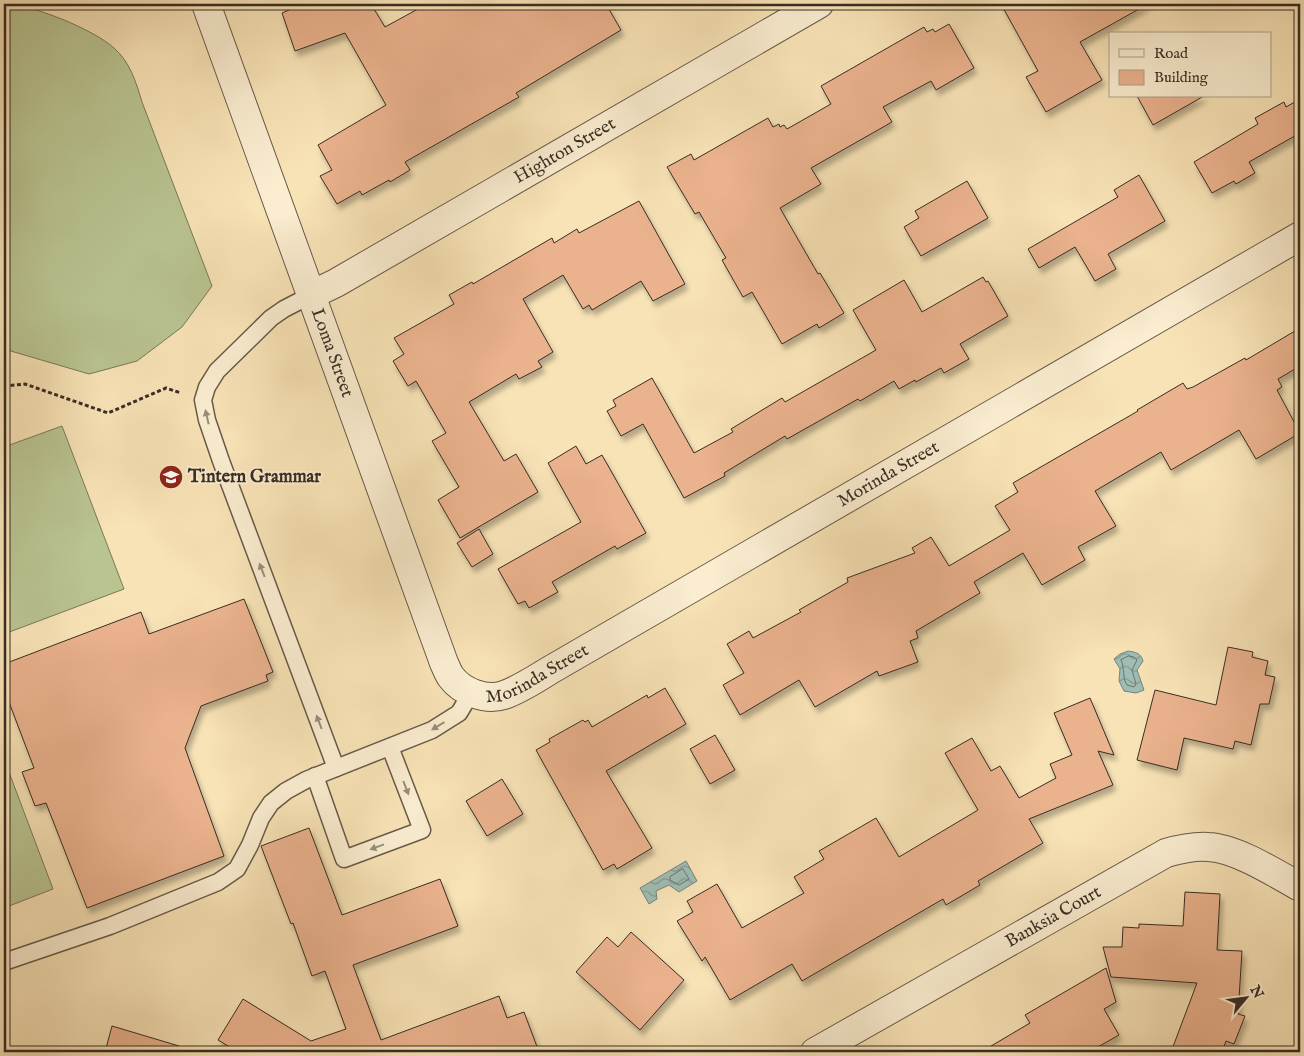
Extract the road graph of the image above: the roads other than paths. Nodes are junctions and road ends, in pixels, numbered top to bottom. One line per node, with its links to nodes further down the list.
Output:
1 (206, 4): 4 (street, Loma Street)
2 (819, 4): 4 (street, Highton Street)
3 (1300, 236): 5 (street, Morinda Street)
4 (311, 295): 5 (street, Loma Street); 7 (lane, one-way to 4)
5 (471, 693): 6 (lane, one-way to 6)
6 (390, 747): 7 (lane); 8 (lane, one-way to 8)
7 (336, 768): 8 (lane)
8 (315, 776): 10 (lane)
9 (1300, 886): 11 (street, Banksia Court)
10 (4, 962)
11 (815, 1052)

